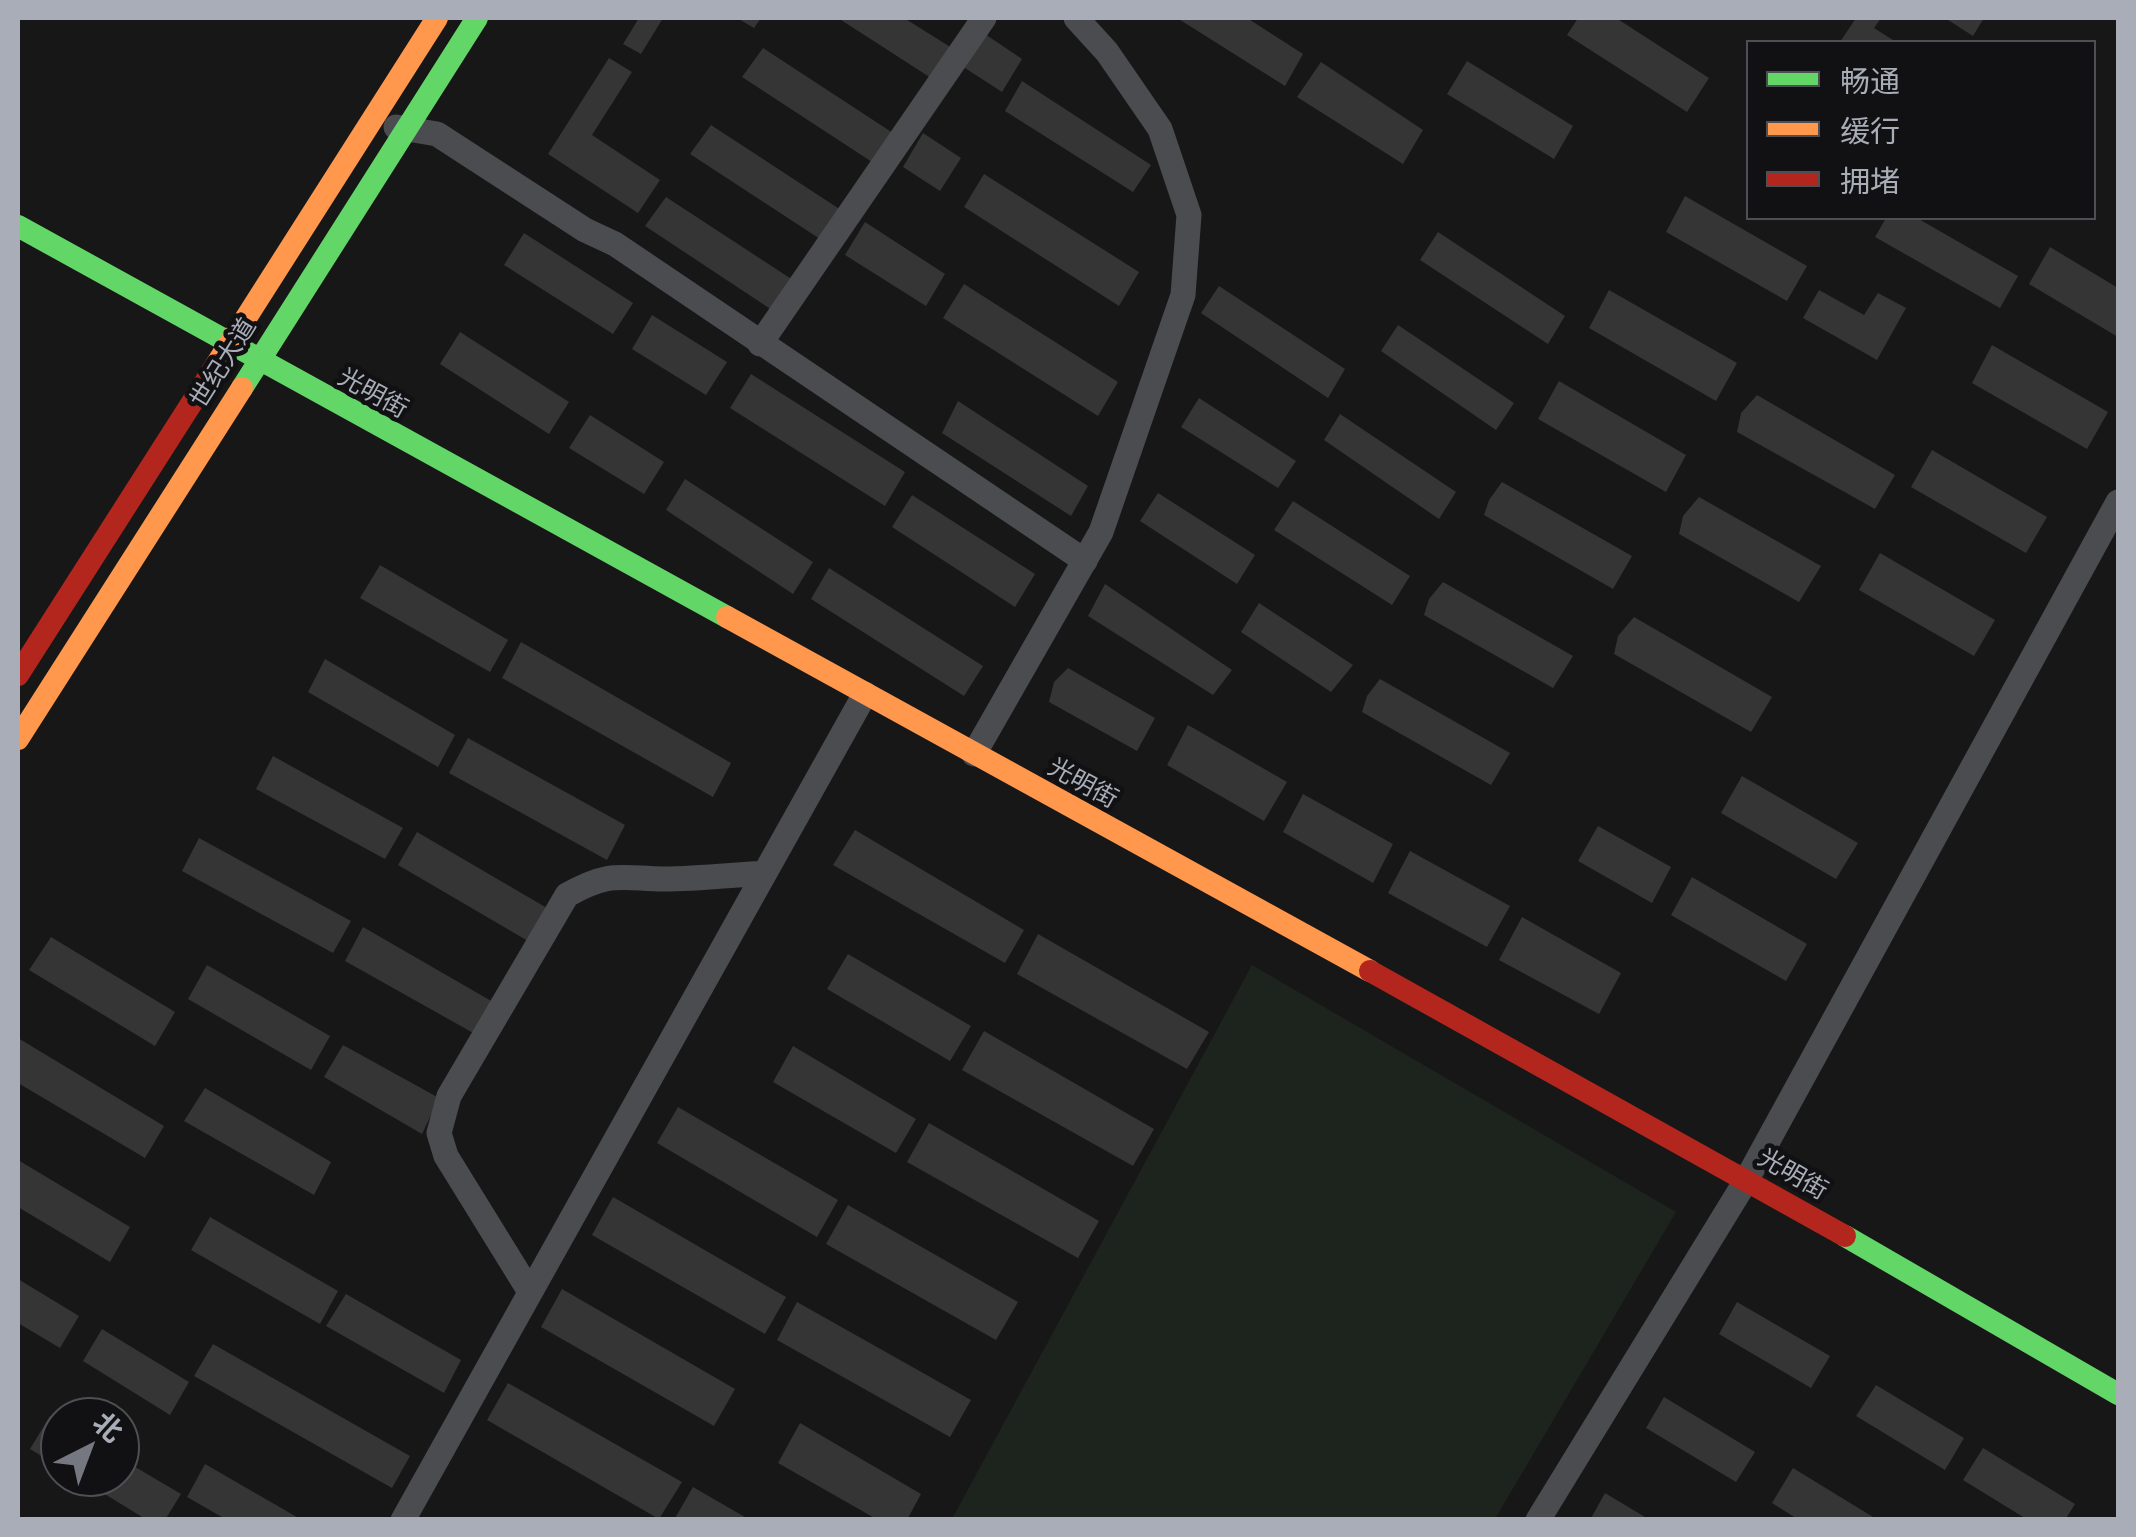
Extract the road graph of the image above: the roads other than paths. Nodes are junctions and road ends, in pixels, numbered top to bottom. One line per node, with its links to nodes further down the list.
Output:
1 (437, 18): 5 (street, 世纪大道)
2 (477, 18): 6 (street, 世纪大道)
3 (984, 18): 9 (street)
4 (1076, 18): 12 (street)
5 (373, 117): 6 (street); 8 (street, 世纪大道)
6 (405, 130): 9 (street); 10 (street, 世纪大道)
7 (18, 226): 8 (street, 光明街)
8 (228, 344): 10 (street, 光明街); 13 (street, 世纪大道)
9 (760, 344): 12 (street)
10 (257, 360): 14 (street, 光明街); 15 (street, 世纪大道)
11 (2118, 502): 18 (street)
12 (1084, 561): 16 (street)
13 (18, 675)
14 (864, 694): 16 (street, 光明街); 17 (street)
15 (18, 739)
16 (974, 754): 18 (street, 光明街)
17 (765, 873): 19 (street); 19 (street)
18 (1747, 1179): 20 (street, 光明街); 22 (street)
19 (530, 1292): 21 (street)
20 (2118, 1394)
21 (402, 1520)
22 (1538, 1520)

